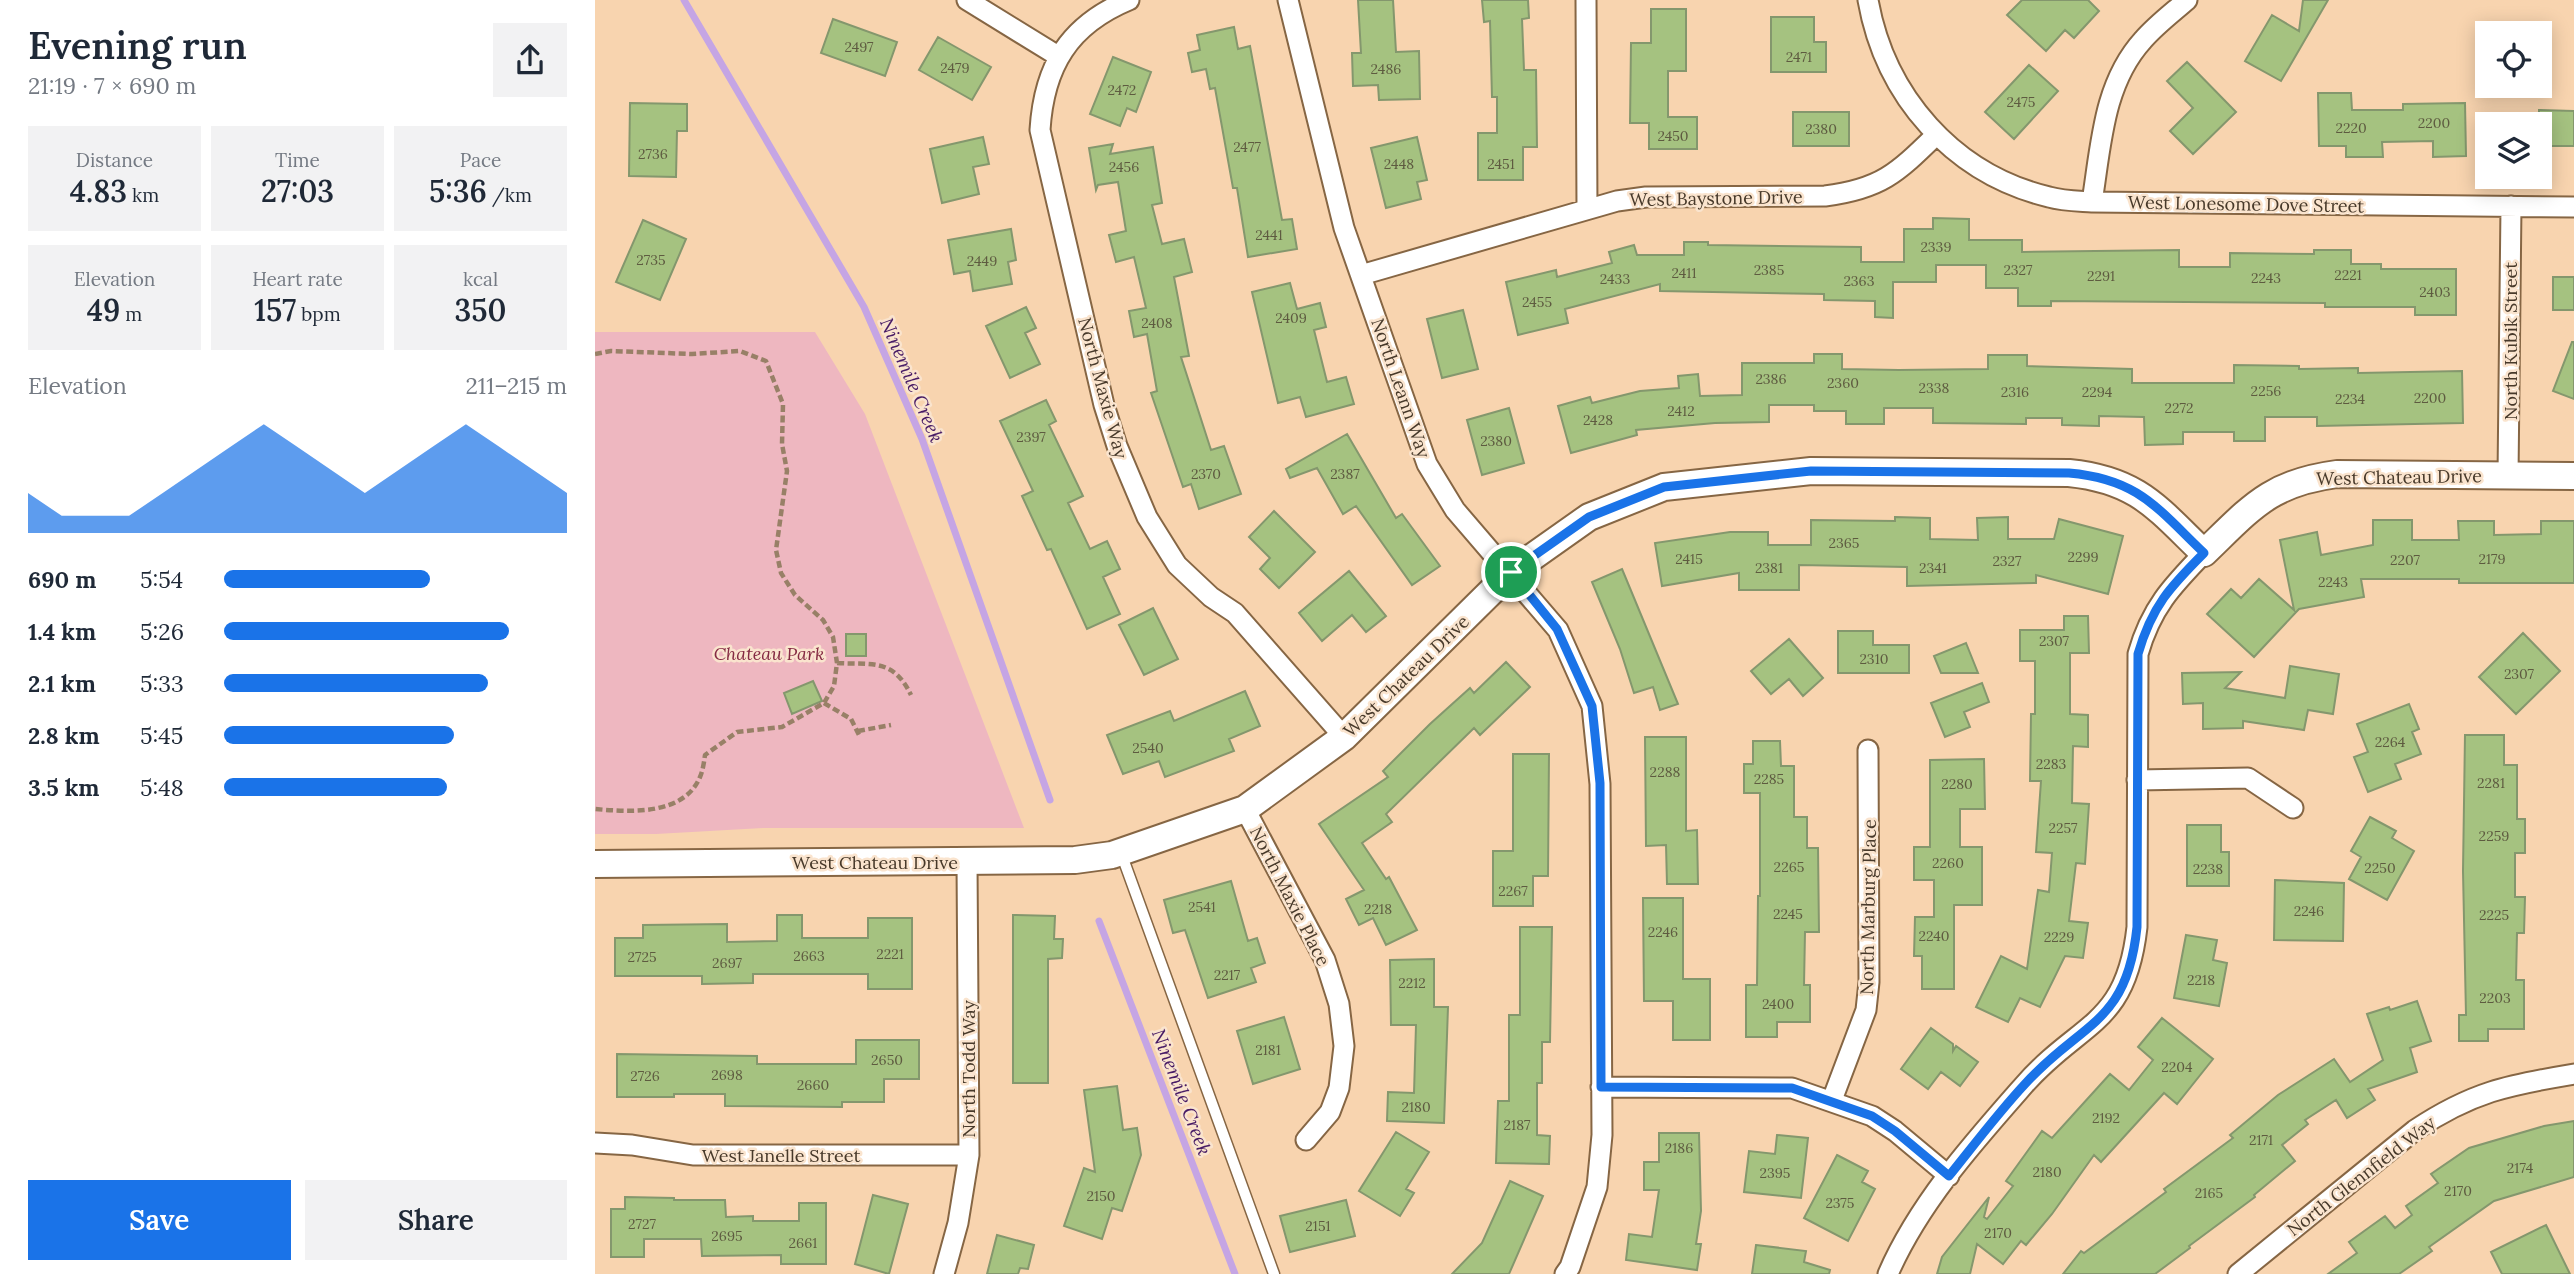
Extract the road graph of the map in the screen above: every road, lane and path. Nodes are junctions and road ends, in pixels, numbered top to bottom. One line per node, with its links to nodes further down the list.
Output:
1 (967, 0): 7 (street)
2 (1129, 0): 7 (street, North Maxie Way)
3 (1288, 0): 13 (street, North Leann Way)
4 (1586, 0): 12 (street)
5 (1868, 0): 8 (street, West Lonesome Dove Street)
6 (2187, 0): 9 (street)
7 (1058, 56): 25 (street, North Maxie Way)
8 (1936, 135): 9 (street, West Lonesome Dove Street); 12 (street, West Baystone Drive)
9 (2092, 202): 10 (street, West Lonesome Dove Street)
10 (2511, 206): 11 (street, West Lonesome Dove Street); 15 (street, North Kubik Street)
11 (2574, 206)
12 (1587, 209): 13 (street, West Baystone Drive)
13 (1361, 275): 18 (street, North Leann Way)
14 (595, 354): 19 (path)
15 (2508, 475): 16 (street, West Chateau Drive); 17 (street, West Chateau Drive)
16 (2574, 476)
17 (2204, 553): 18 (street, West Chateau Drive); 27 (street)
18 (1511, 572): 25 (street, West Chateau Drive); 35 (street, North Leann Way)
19 (837, 663): 20 (path); 21 (path)
20 (911, 695)
21 (824, 703): 23 (path); 29 (path)
22 (891, 725): 23 (path)
23 (858, 731): 24 (path)
24 (860, 737)
25 (1343, 737): 30 (street, West Chateau Drive)
26 (1868, 750): 36 (street, North Marburg Place)
27 (2137, 780): 28 (street); 40 (street)
28 (2293, 808)
29 (595, 809)
30 (1245, 809): 31 (street, West Chateau Drive); 37 (street, North Maxie Place)
31 (1121, 852): 32 (street, West Chateau Drive); 42 (lane)
32 (967, 862): 33 (street, West Chateau Drive); 39 (street, North Todd Way)
33 (595, 864)
34 (2574, 1074): 45 (street, North Glennfield Way)
35 (1601, 1087): 36 (street); 43 (street, North Leann Way)
36 (1832, 1100): 40 (street)
37 (1306, 1140)
38 (595, 1143): 39 (street, West Janelle Street)
39 (968, 1155): 41 (street, North Todd Way)
40 (1949, 1176): 44 (street)
41 (944, 1274)
42 (1274, 1274)
43 (1565, 1274)
44 (1888, 1274)
45 (2238, 1274)

